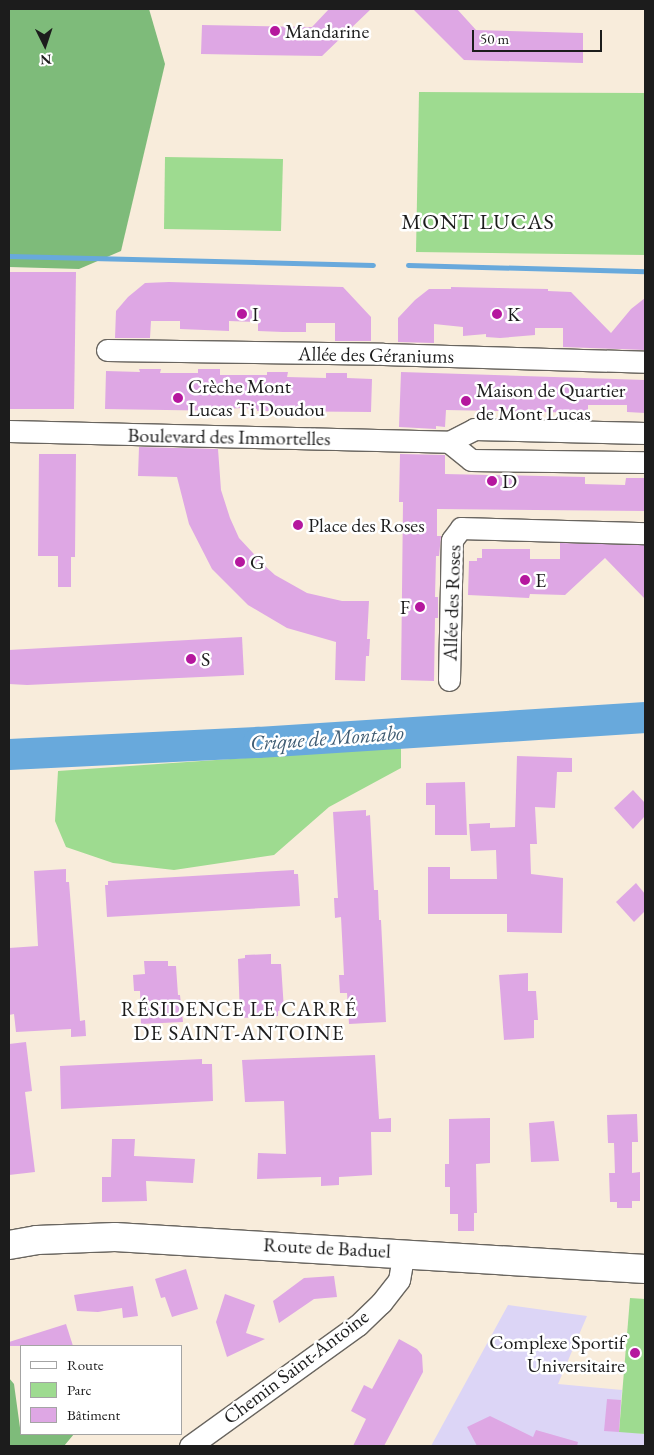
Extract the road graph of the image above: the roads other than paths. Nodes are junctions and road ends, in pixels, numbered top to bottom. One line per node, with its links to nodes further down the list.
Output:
1 (107, 350): 2 (street, Allée des Géraniums)
2 (645, 362)
3 (9, 432): 5 (street, Boulevard des Immortelles)
4 (645, 433): 5 (street, Boulevard des Immortelles)
5 (449, 442): 6 (street)
6 (645, 462)
7 (645, 533): 8 (street, Allée des Roses)
8 (449, 680)
9 (9, 1245): 10 (main road, Route de Baduel)
10 (404, 1252): 11 (main road, Route de Baduel); 12 (street, Chemin Saint-Antoine)
11 (645, 1269)
12 (190, 1446)

